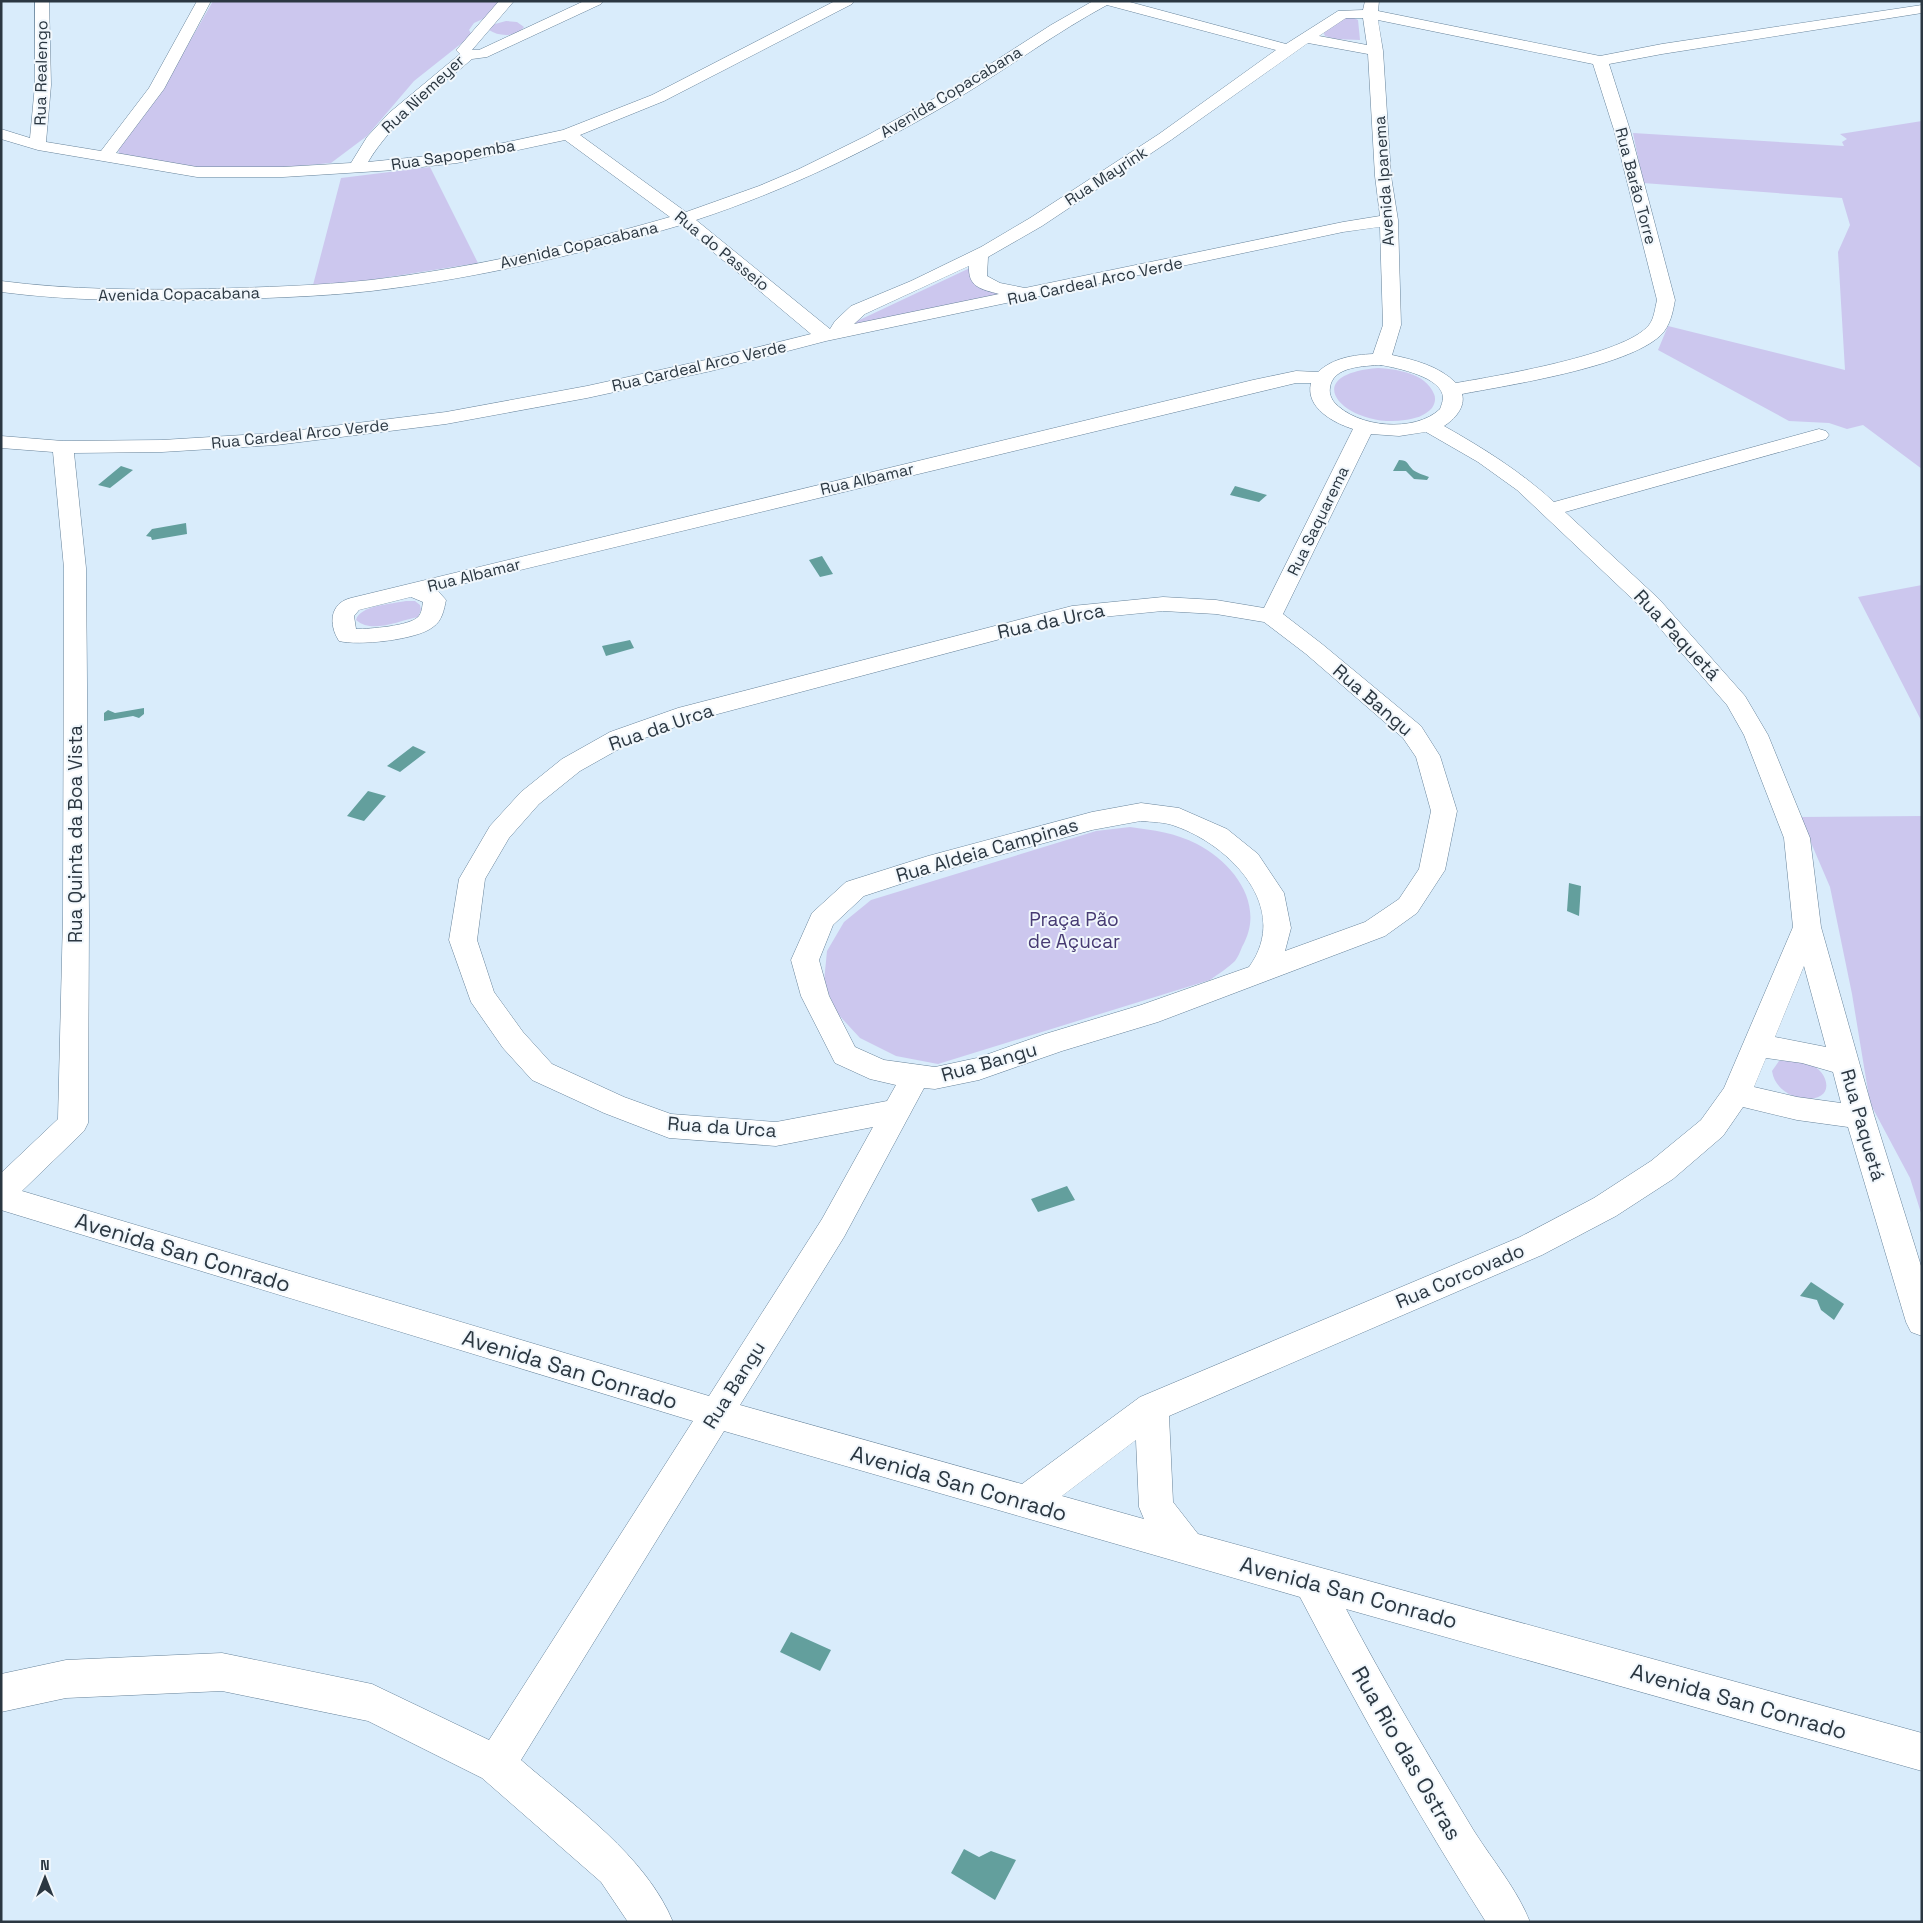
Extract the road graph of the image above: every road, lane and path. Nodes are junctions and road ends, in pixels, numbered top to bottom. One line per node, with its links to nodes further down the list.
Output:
1 (42, 1): 18 (street, Rua Realengo)
2 (204, 1): 19 (street)
3 (507, 1): 9 (street, Rua Niemeyer)
4 (596, 1): 10 (street)
5 (847, 1): 17 (street, Rua Sapopemba)
6 (1106, 1): 12 (street); 21 (street, Avenida Copacabana)
7 (1371, 7): 11 (street, Rua Mayrink); 13 (street, Avenida Ipanema); 15 (street)
8 (1922, 9): 15 (street)
9 (494, 14): 10 (street); 14 (street, Rua Niemeyer)
10 (541, 26): 14 (street)
11 (1306, 38): 12 (street, Rua Mayrink); 13 (street)
12 (1288, 49): 23 (street, Rua Mayrink)
13 (1374, 51): 22 (street, Avenida Ipanema)
14 (468, 54): 20 (street, Rua Niemeyer)
15 (1600, 61): 29 (street, Rua Barão Torre)
16 (1, 134): 18 (street, Rua Sapopemba)
17 (568, 134): 20 (street, Rua Sapopemba); 21 (street, Rua do Passeio)
18 (38, 145): 19 (street, Rua Sapopemba)
19 (106, 156): 20 (street, Rua Sapopemba)
20 (357, 166)
21 (684, 219): 24 (street, Avenida Copacabana); 26 (street, Rua do Passeio)
22 (1389, 220): 25 (street, Rua Cardeal Arco Verde); 27 (street, Avenida Ipanema)
23 (979, 254): 25 (street); 26 (street, Rua Mayrink)
24 (1, 286)
25 (1032, 294): 26 (street, Rua Cardeal Arco Verde)
26 (831, 335): 34 (street, Rua Cardeal Arco Verde)
27 (1381, 359): 28 (street); 29 (street)
28 (1323, 378): 31 (street); 36 (street, Rua Albamar)
29 (1451, 390): 30 (street)
30 (1428, 425): 31 (street); 35 (street, Rua Paquetá)
31 (1365, 426): 37 (street, Rua Saquarema)
32 (1819, 435): 35 (street)
33 (1, 442): 34 (street, Rua Cardeal Arco Verde)
34 (63, 446): 46 (street, Rua Quinta da Boa Vista)
35 (1550, 510): 38 (street, Rua Paquetá)
36 (412, 590)
37 (1271, 616): 39 (street, Rua Bangu); 44 (street, Rua da Urca)
38 (1808, 927): 40 (street); 41 (street, Rua Paquetá)
39 (1259, 974): 42 (street, Rua Bangu); 42 (street, Rua Aldeia Campinas)
40 (1756, 1046): 41 (street); 43 (street)
41 (1845, 1066): 45 (street, Rua Paquetá)
42 (916, 1076): 44 (street, Rua Bangu)
43 (1736, 1094): 45 (street); 49 (street, Rua Corcovado)
44 (896, 1111): 50 (street, Rua Bangu)
45 (1859, 1115): 48 (street, Rua Paquetá)
46 (1, 1192)
47 (1, 1197): 50 (street, Avenida San Conrado)
48 (1922, 1322)
49 (1152, 1408): 51 (street, Rua Corcovado); 52 (street)
50 (716, 1413): 51 (street, Avenida San Conrado); 56 (street, Rua Bangu)
51 (1026, 1502): 52 (street, Avenida San Conrado)
52 (1187, 1548): 53 (street, Avenida San Conrado)
53 (1311, 1581): 55 (street, Avenida San Conrado); 58 (street, Rua Rio das Ostras)
54 (1, 1693): 56 (street)
55 (1922, 1752)
56 (496, 1764): 57 (street)
57 (653, 1922)
58 (1510, 1922)

